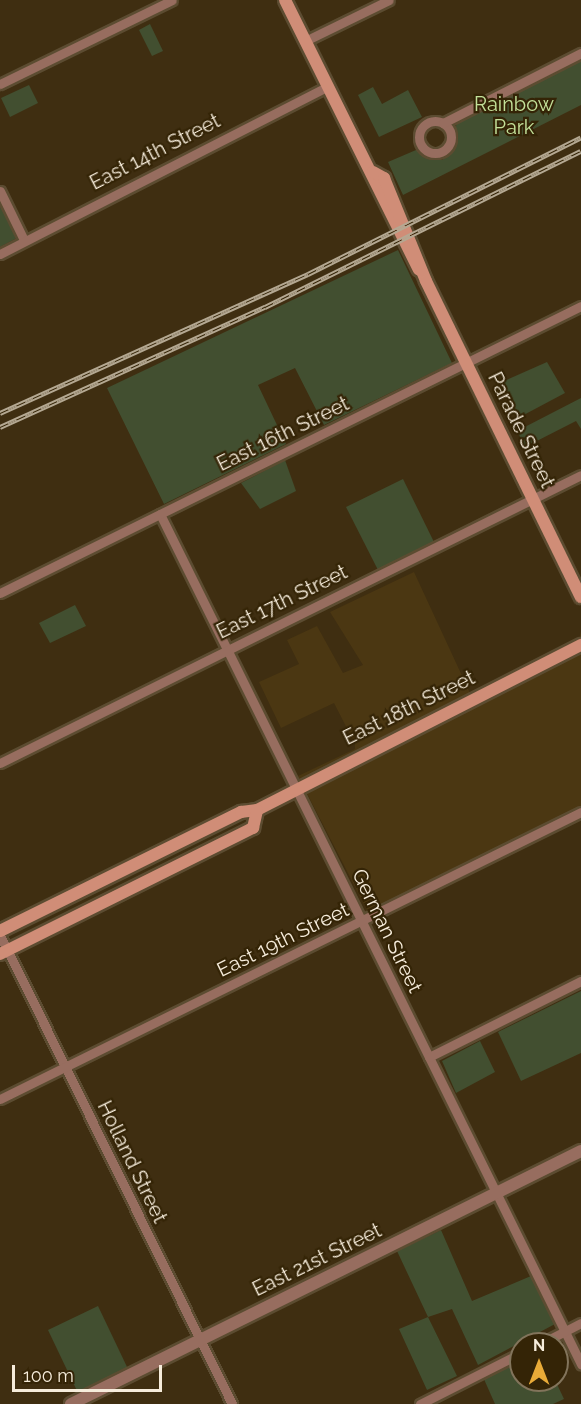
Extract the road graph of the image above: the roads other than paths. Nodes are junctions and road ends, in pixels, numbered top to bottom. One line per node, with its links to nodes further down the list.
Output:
1 (172, 0): 6 (street)
2 (285, 0): 4 (main road, Parade Street)
3 (389, 0): 4 (street)
4 (305, 41): 7 (main road, Parade Street)
5 (581, 53): 8 (street)
6 (0, 84)
7 (328, 86): 10 (street, East 14th Street); 13 (main road, Parade Street)
8 (443, 123)
9 (0, 191): 10 (street)
10 (24, 240): 11 (street, East 14th Street)
11 (0, 254)
12 (581, 306): 13 (street, East 16th Street)
13 (466, 363): 15 (main road, Parade Street); 16 (street, East 16th Street)
14 (581, 475): 15 (street, East 17th Street)
15 (533, 499): 18 (main road, Parade Street); 20 (street, East 17th Street)
16 (160, 514): 17 (street, East 16th Street); 20 (street, German Street)
17 (1, 590)
18 (581, 597)
19 (581, 645): 22 (main road, East 18th Street)
20 (227, 649): 21 (street, East 17th Street); 22 (street, German Street)
21 (0, 763)
22 (295, 786): 23 (main road, East 18th Street); 25 (street, German Street)
23 (257, 810): 26 (main road, East 18th Street); 28 (main road, East 18th Street)
24 (581, 813): 25 (street, East 19th Street)
25 (362, 921): 30 (street, German Street); 31 (street, East 19th Street)
26 (0, 931)
27 (0, 935): 28 (street, Holland Street)
28 (4, 952): 31 (street, Holland Street)
29 (581, 981): 30 (street)
30 (429, 1057): 34 (street, German Street)
31 (66, 1069): 32 (street, East 19th Street); 37 (street, Holland Street)
32 (0, 1099)
33 (581, 1151): 34 (street, East 21st Street)
34 (496, 1193): 36 (street, German Street); 37 (street, East 21st Street)
35 (581, 1323): 36 (street)
36 (565, 1332)
37 (200, 1340): 41 (street, East 21st Street); 42 (street, Holland Street)
38 (569, 1340): 40 (street, German Street)
39 (509, 1359): 43 (street)
40 (581, 1364)
41 (71, 1404)
42 (232, 1404)
43 (420, 1404)

